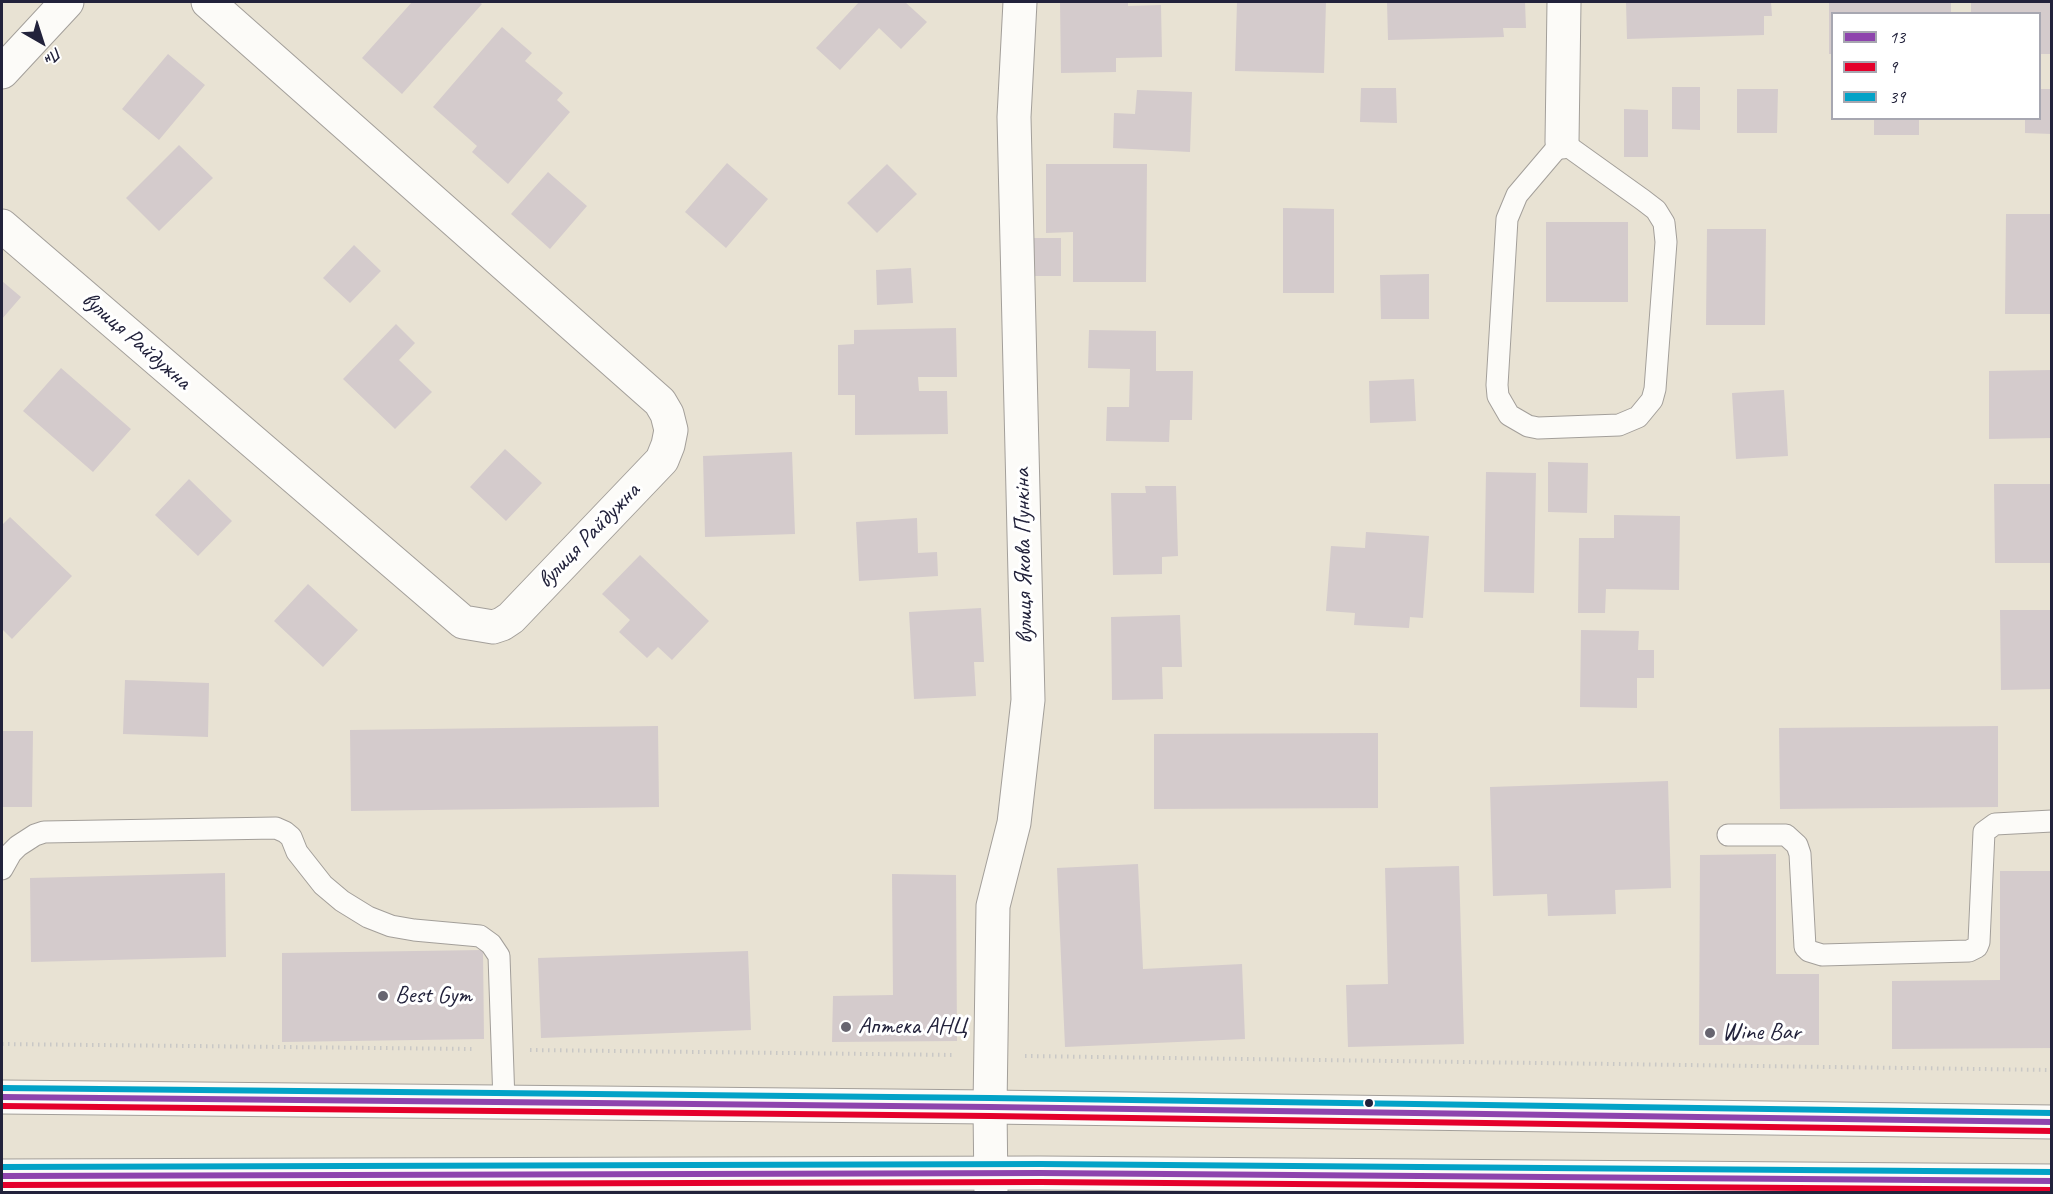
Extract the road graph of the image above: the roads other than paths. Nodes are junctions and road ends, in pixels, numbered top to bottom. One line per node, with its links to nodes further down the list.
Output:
1 (67, 2): 5 (main road)
2 (208, 2): 7 (main road, вулиця Райдужна)
3 (1020, 2): 13 (main road, вулиця Якова Пункіна)
4 (1564, 2): 6 (main road)
5 (2, 72)
6 (1562, 142): 6 (lane)
7 (2, 226)
8 (2052, 821): 9 (lane)
9 (1728, 836)
10 (2, 869): 12 (lane)
11 (2, 1097): 12 (main road)
12 (504, 1102): 13 (main road)
13 (990, 1107): 14 (main road); 17 (main road, вулиця Якова Пункіна)
14 (2052, 1122)
15 (2, 1176): 18 (main road)
16 (2052, 1181): 20 (main road)
17 (991, 1183): 18 (main road); 19 (main road)
18 (457, 1184)
19 (1293, 1184): 20 (main road)
20 (1856, 1186)

